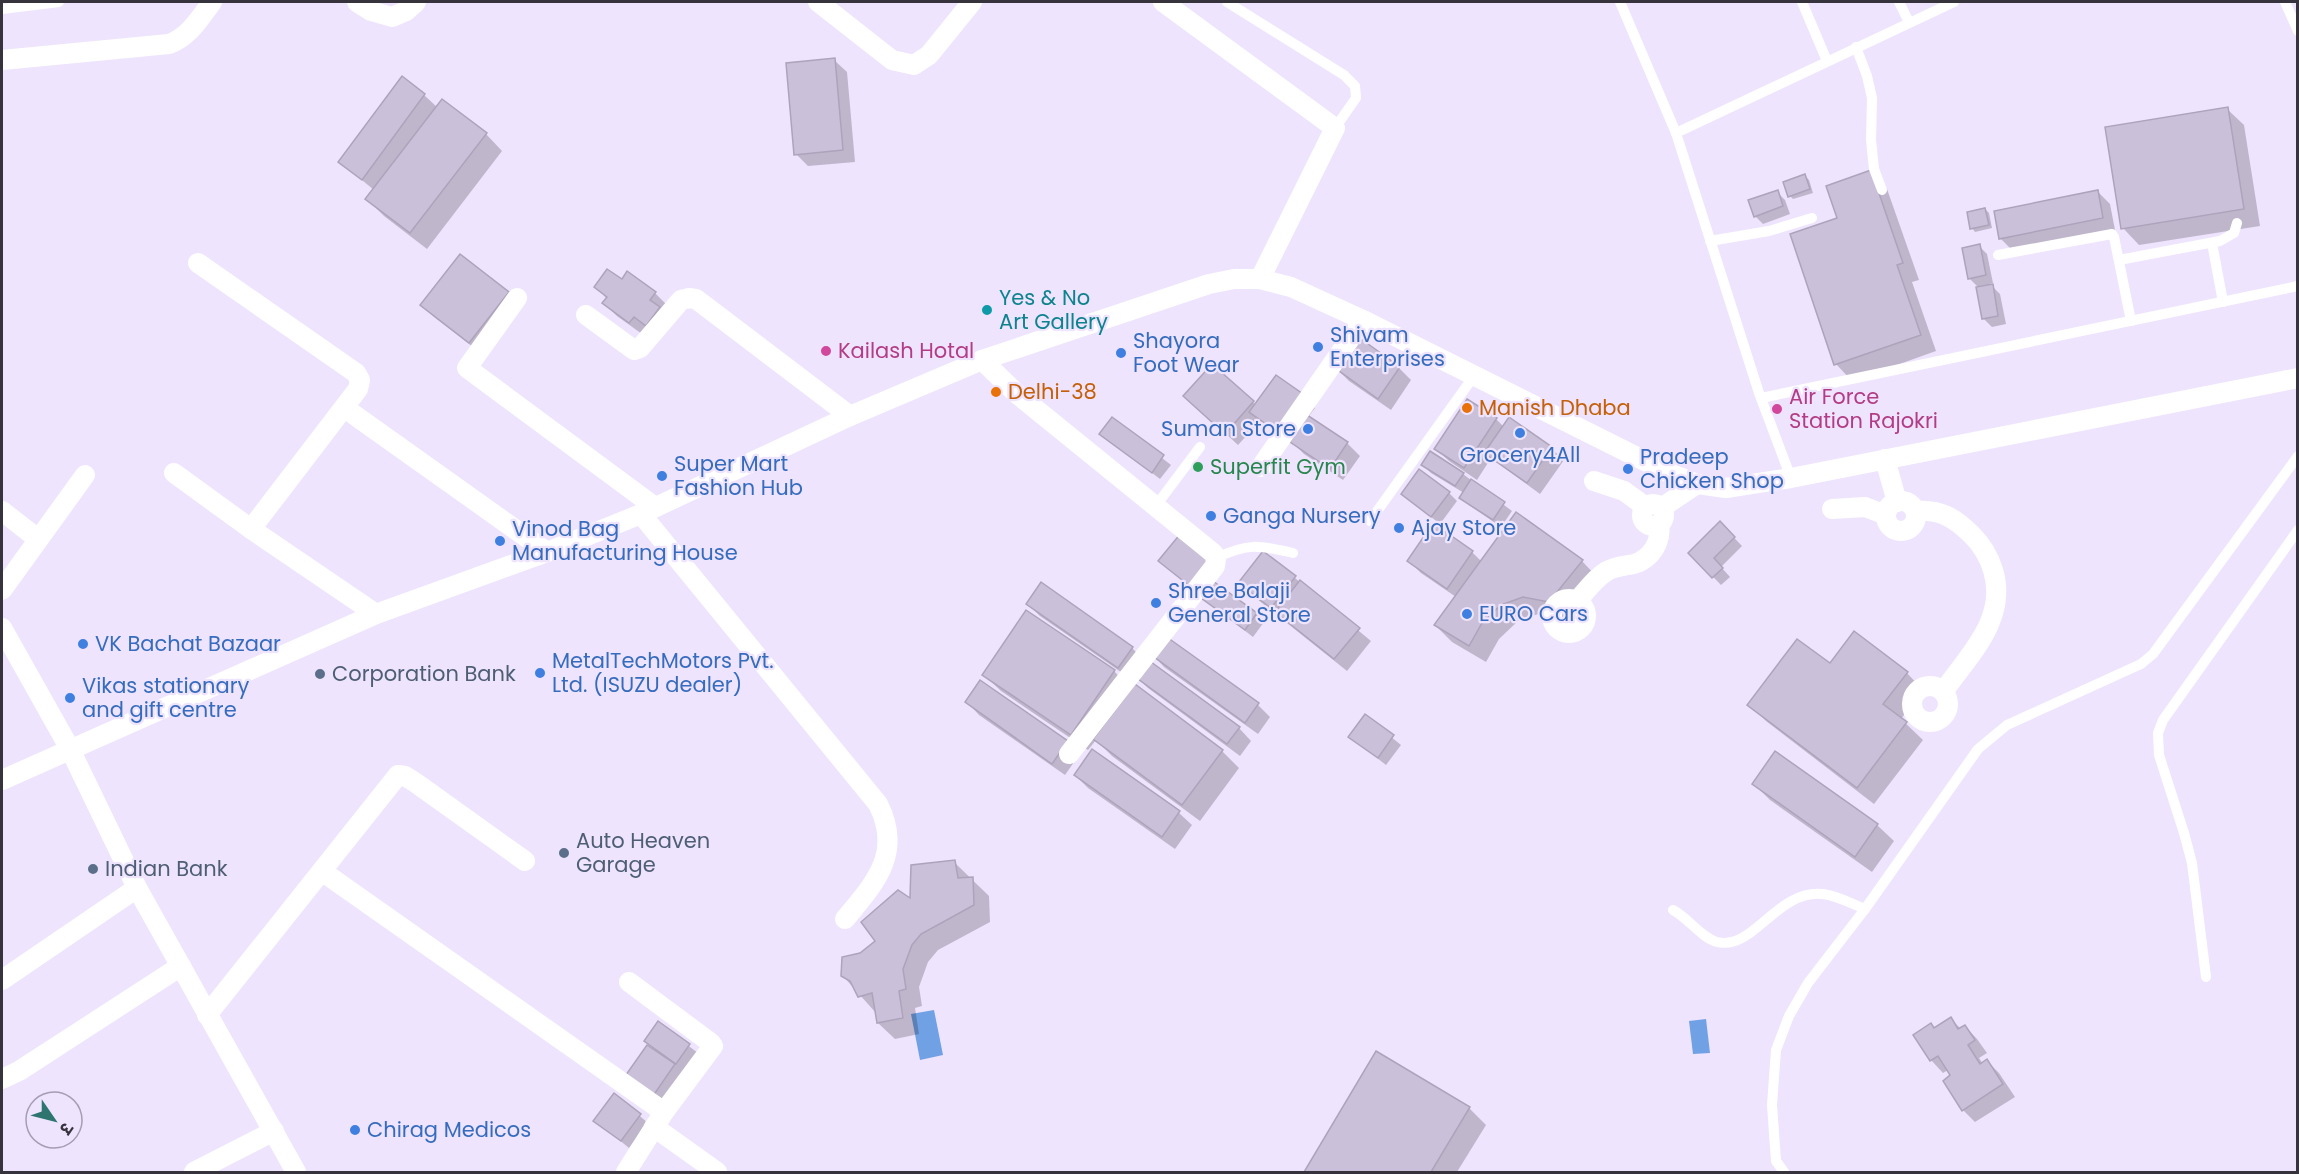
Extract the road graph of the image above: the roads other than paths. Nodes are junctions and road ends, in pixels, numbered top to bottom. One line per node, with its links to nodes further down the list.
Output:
1 (59, 2): 13 (lane)
2 (212, 2): 19 (street)
3 (357, 2): 4 (street)
4 (416, 2)
5 (818, 2): 6 (street)
6 (972, 2)
7 (1163, 2): 21 (street)
8 (1227, 2): 21 (lane)
9 (1620, 2): 22 (lane)
10 (1899, 2): 16 (lane)
11 (1954, 2): 16 (lane)
12 (2285, 2): 17 (lane)
13 (36, 3): 15 (lane)
14 (1807, 3): 20 (lane)
15 (2, 9)
16 (1909, 22): 18 (lane)
17 (2298, 32)
18 (1856, 47): 20 (lane); 23 (lane)
19 (2, 60)
20 (1827, 61): 22 (lane)
21 (1335, 128): 31 (street)
22 (1676, 133): 26 (lane)
23 (1882, 190)
24 (1812, 218): 26 (lane)
25 (2237, 224): 27 (lane)
26 (1710, 241): 41 (lane)
27 (2212, 243): 29 (lane); 34 (lane)
28 (1998, 255): 29 (lane)
29 (2119, 260): 37 (lane)
30 (198, 263): 61 (street)
31 (1260, 279): 36 (street); 38 (street)
32 (2298, 286): 34 (lane)
33 (518, 298): 56 (street)
34 (2223, 302): 37 (lane)
35 (586, 315): 43 (street)
36 (1363, 320): 39 (street); 47 (street)
37 (2131, 321): 41 (lane)
38 (982, 360): 43 (street); 53 (street)
39 (1474, 376): 52 (street); 60 (lane)
40 (2298, 378): 46 (street)
41 (1761, 398): 50 (lane)
42 (354, 414): 64 (street)
43 (850, 416): 56 (street)
44 (1200, 447): 53 (lane)
45 (2298, 456): 78 (lane)
46 (1885, 459): 50 (street); 54 (street)
47 (1261, 467)
48 (174, 473): 61 (street)
49 (85, 475): 63 (street)
50 (1791, 478): 52 (street)
51 (1594, 481): 59 (street)
52 (1697, 484): 59 (street)
53 (1155, 507): 66 (street)
54 (1892, 508): 55 (street); 57 (street); 57 (street)
55 (1832, 509)
56 (648, 510): 64 (street); 80 (street)
57 (1916, 510): 71 (street)
58 (2, 511): 63 (street)
59 (1655, 513): 68 (street)
60 (1371, 521)
61 (251, 529): 69 (street)
62 (2296, 534): 82 (lane)
63 (39, 539): 67 (street)
64 (547, 552): 69 (street)
65 (1293, 553): 66 (lane)
66 (1216, 558): 73 (street)
67 (2, 590)
68 (1577, 601)
69 (376, 614): 72 (street)
70 (2, 628): 72 (street)
71 (1943, 692)
72 (70, 749): 74 (street); 77 (street)
73 (1069, 754)
74 (2, 780)
75 (525, 861): 76 (street)
76 (323, 872): 85 (street); 87 (street)
77 (137, 888): 81 (street); 83 (street)
78 (1865, 909): 79 (lane); 93 (lane)
79 (1673, 910)
80 (845, 919)
81 (181, 966): 85 (street); 86 (street)
82 (2206, 977)
83 (2, 980)
84 (629, 982): 87 (street)
85 (207, 1015): 88 (street)
86 (2, 1079)
87 (659, 1120): 91 (street); 92 (street)
88 (274, 1131): 89 (street); 90 (street)
89 (194, 1173)
90 (296, 1173)
91 (626, 1173)
92 (717, 1173)
93 (1784, 1173)

